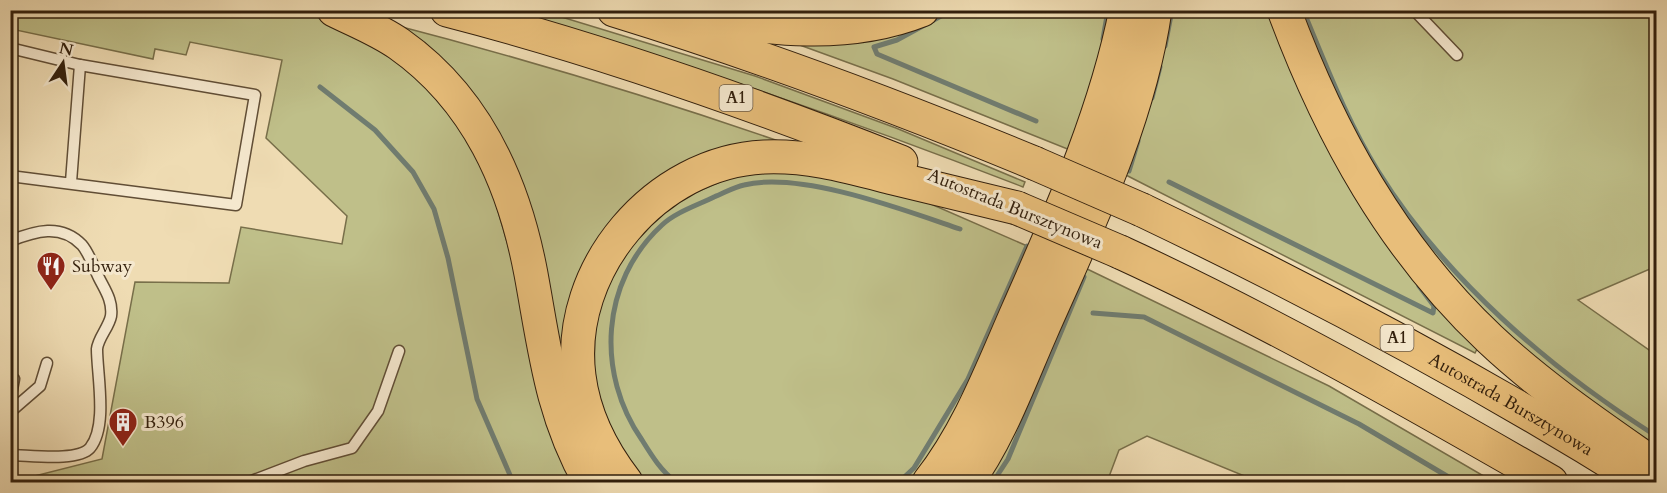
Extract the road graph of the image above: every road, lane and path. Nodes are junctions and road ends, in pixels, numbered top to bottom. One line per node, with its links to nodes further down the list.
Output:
1 (334, 10): 25 (highway)
2 (447, 10): 15 (highway, Autostrada Bursztynowa / A1)
3 (614, 10): 30 (highway, Autostrada Bursztynowa / A1, bridge)
4 (658, 10): 5 (highway)
5 (922, 10)
6 (1126, 10): 27 (highway)
7 (1155, 10): 28 (highway)
8 (1284, 10): 23 (highway)
9 (1414, 10): 11 (lane)
10 (10, 48): 12 (lane)
11 (1457, 55)
12 (80, 65): 14 (lane); 14 (lane)
13 (10, 176): 14 (lane)
14 (70, 182)
15 (1017, 208): 26 (highway); 29 (highway, Autostrada Bursztynowa / A1, bridge)
16 (10, 241): 22 (lane)
17 (399, 351): 24 (lane)
18 (46, 363): 21 (lane)
19 (14, 379): 20 (lane)
20 (10, 400)
21 (10, 412)
22 (10, 455)
23 (1656, 466)
24 (249, 483)
25 (590, 483)
26 (626, 483)
27 (929, 483)
28 (967, 483)
29 (1551, 483)
30 (1642, 483)

